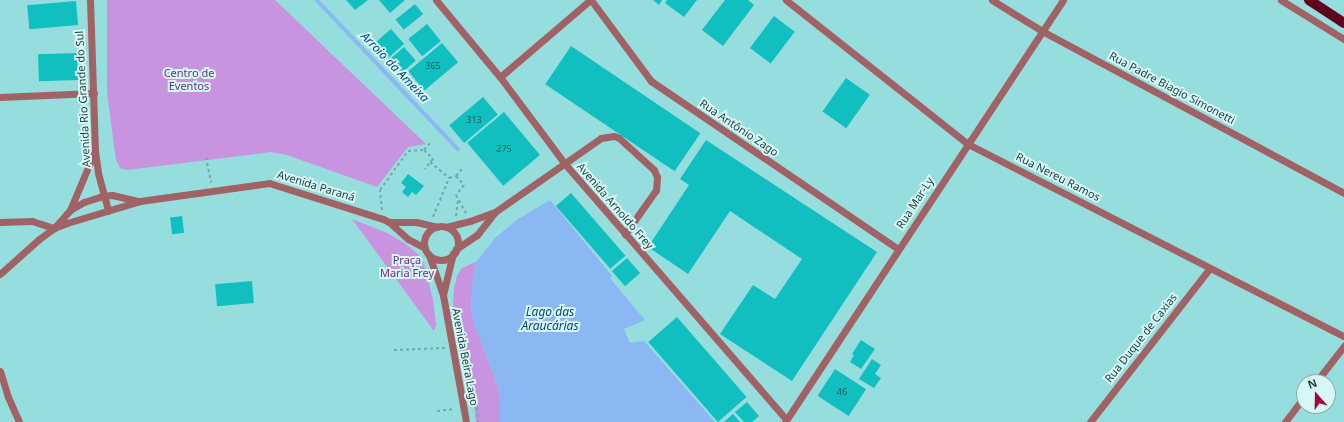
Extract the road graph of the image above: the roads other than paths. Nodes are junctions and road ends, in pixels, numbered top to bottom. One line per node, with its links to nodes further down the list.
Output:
1 (90, 0): 13 (street, Avenida Rio Grande do Sul)
2 (436, 0): 12 (street, Avenida Arnoldo Frey)
3 (590, 0): 12 (street); 30 (street, Rua Antônio Zago)
4 (786, 0): 15 (street, Rua Nereu Ramos)
5 (992, 0): 10 (street, Rua Padre Biagio Simonetti)
6 (1063, 0): 10 (street, Rua Mar-Ly)
7 (1281, 0): 11 (street)
8 (1309, 0): 9 (main road)
9 (1344, 23)
10 (1042, 31): 15 (street, Rua Mar-Ly); 18 (street, Rua Padre Biagio Simonetti)
11 (1344, 39)
12 (500, 77): 17 (street, Avenida Arnoldo Frey)
13 (94, 93): 14 (street); 16 (street, Avenida Rio Grande do Sul)
14 (0, 97)
15 (968, 144): 30 (street, Rua Mar-Ly); 33 (street, Rua Nereu Ramos)
16 (95, 151): 19 (street, Avenida Rio Grande do Sul); 21 (street)
17 (565, 164): 23 (street, Avenida Paraná); 29 (street, Avenida Arnoldo Frey); 29 (street, Avenida Paraná)
18 (1344, 193)
19 (103, 196): 20 (street, Avenida Paraná); 21 (street, Avenida Paraná); 22 (street, Avenida Rio Grande do Sul)
20 (140, 201): 22 (street, Avenida Paraná); 24 (street, Avenida Paraná)
21 (70, 210): 28 (street, Avenida Paraná)
22 (108, 211): 28 (street, Avenida Paraná)
23 (495, 212): 27 (street, Avenida Paraná); 32 (street, Avenida Paraná)
24 (386, 220): 26 (street, Avenida Paraná); 31 (street, Avenida Paraná)
25 (0, 222): 28 (street)
26 (433, 225): 27 (street, Avenida Paraná); 31 (street)
27 (446, 227): 32 (street)
28 (54, 228): 34 (street, Avenida Paraná)
29 (625, 234): 41 (street, Avenida Arnoldo Frey)
30 (898, 249): 41 (street, Rua Mar-Ly)
31 (427, 252): 32 (street, Avenida Paraná); 35 (street, Avenida Beira Lago)
32 (455, 252): 35 (street, Avenida Beira Lago)
33 (1210, 268): 36 (street, Rua Nereu Ramos); 44 (street, Rua Duque de Caxias)
34 (0, 274)
35 (443, 295): 43 (street, Avenida Beira Lago)
36 (1344, 336)
37 (1344, 346): 39 (street)
38 (0, 371): 42 (street)
39 (1322, 374)
40 (1296, 408): 45 (street)
41 (786, 420)
42 (20, 422)
43 (466, 422)
44 (1090, 422)
45 (1285, 422)

